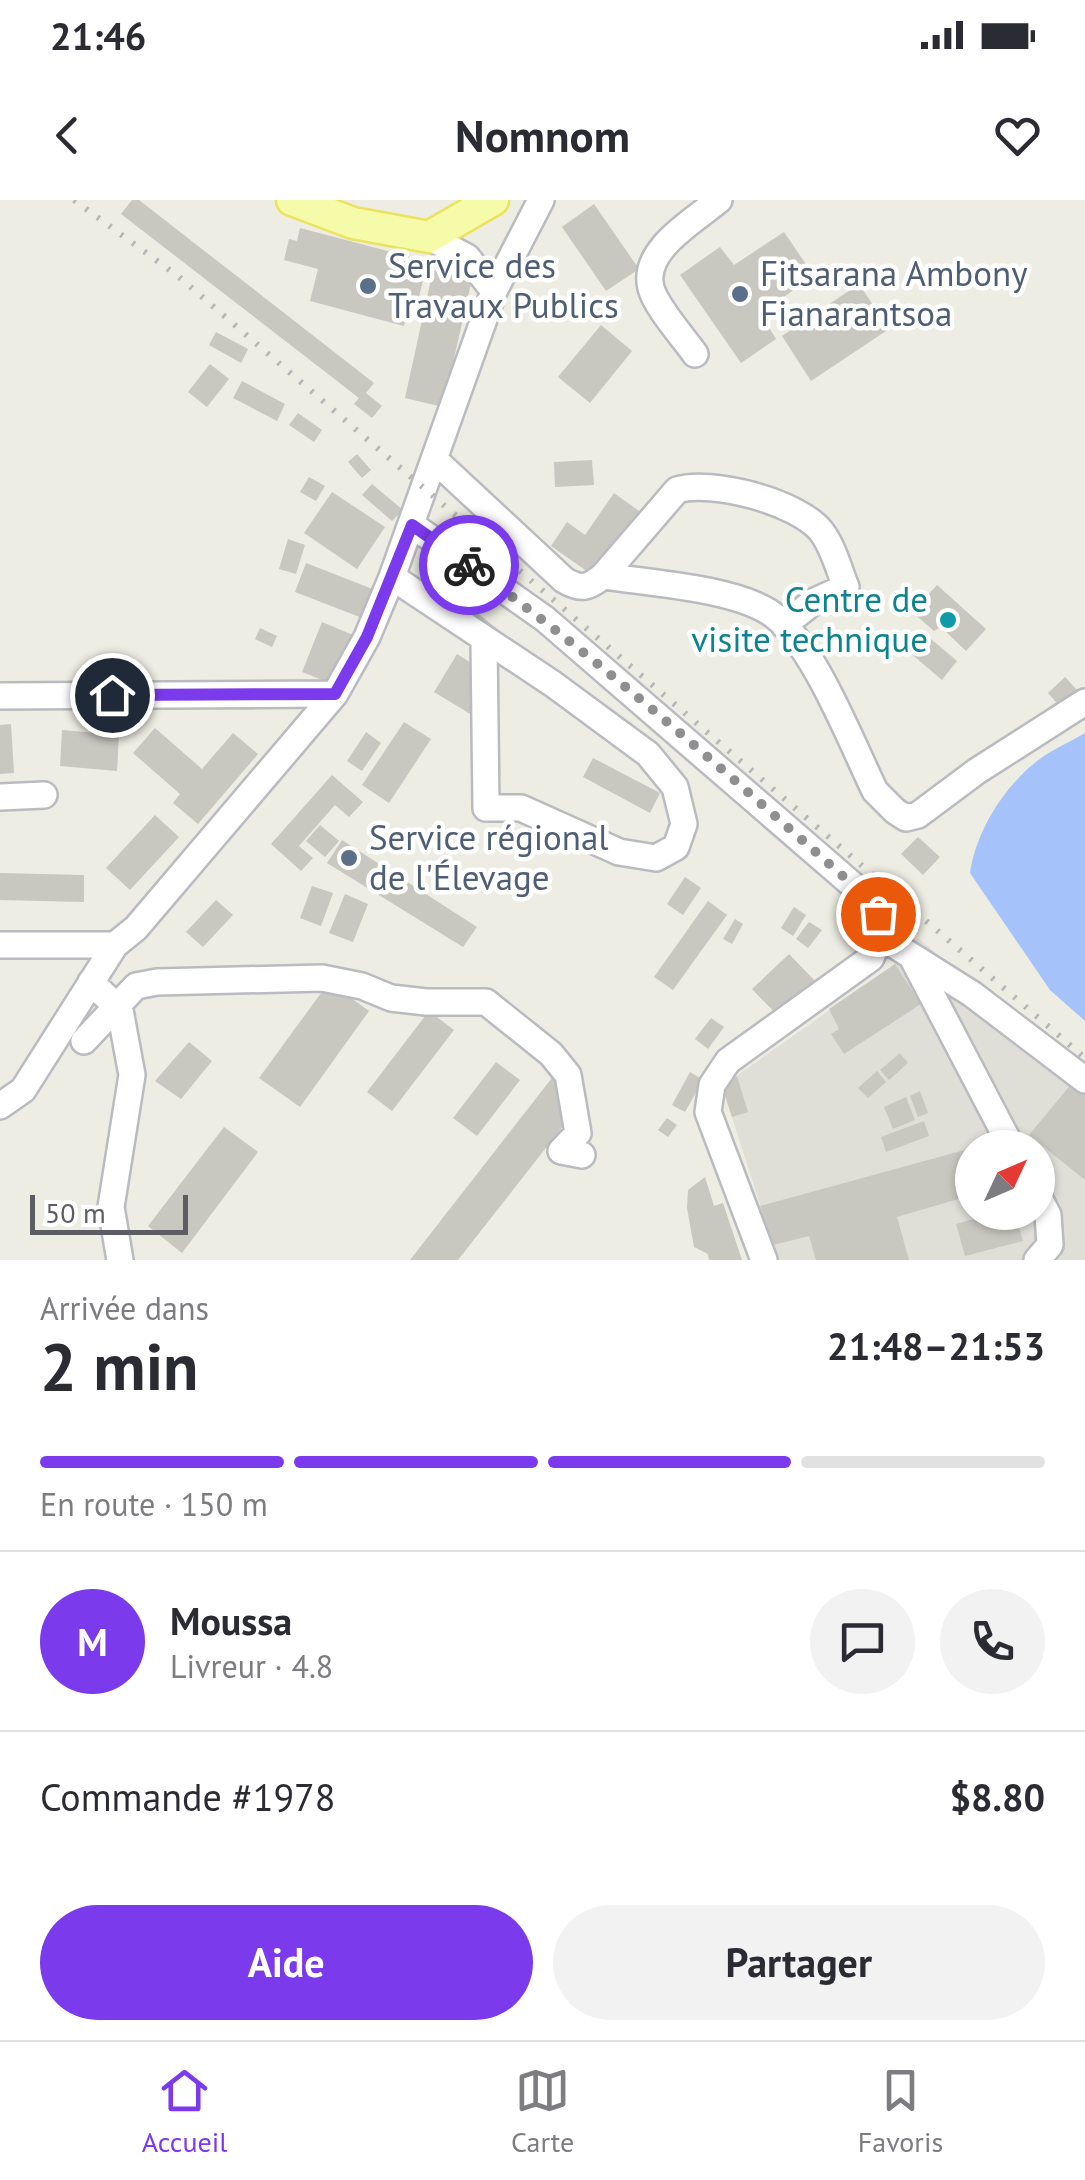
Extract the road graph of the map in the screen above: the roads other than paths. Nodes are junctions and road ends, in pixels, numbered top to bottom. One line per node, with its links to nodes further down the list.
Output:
1 (292, 200): 5 (main road)
2 (494, 200): 5 (main road)
3 (541, 200): 6 (street)
4 (719, 200): 7 (street)
5 (429, 237): 6 (street)
6 (494, 291): 8 (street)
7 (694, 354)
8 (435, 460): 9 (street); 11 (street)
9 (412, 525): 10 (street); 19 (street)
10 (392, 576): 13 (street); 14 (street)
11 (604, 576): 12 (street); 12 (street)
12 (784, 624): 16 (street)
13 (484, 640): 13 (street)
14 (335, 694): 15 (street); 21 (street)
15 (0, 696)
16 (1085, 702)
17 (44, 794): 18 (street)
18 (0, 796)
19 (880, 936): 22 (street); 32 (street)
20 (0, 945): 21 (street)
21 (115, 945): 23 (street)
22 (910, 954): 26 (street); 28 (street)
23 (91, 982): 24 (street); 27 (street)
24 (116, 1006): 25 (street); 29 (street); 31 (street)
25 (84, 1041)
26 (1085, 1080)
27 (0, 1106)
28 (1003, 1130)
29 (582, 1155)
30 (1049, 1230): 33 (street)
31 (120, 1260)
32 (764, 1260)
33 (1037, 1260)

